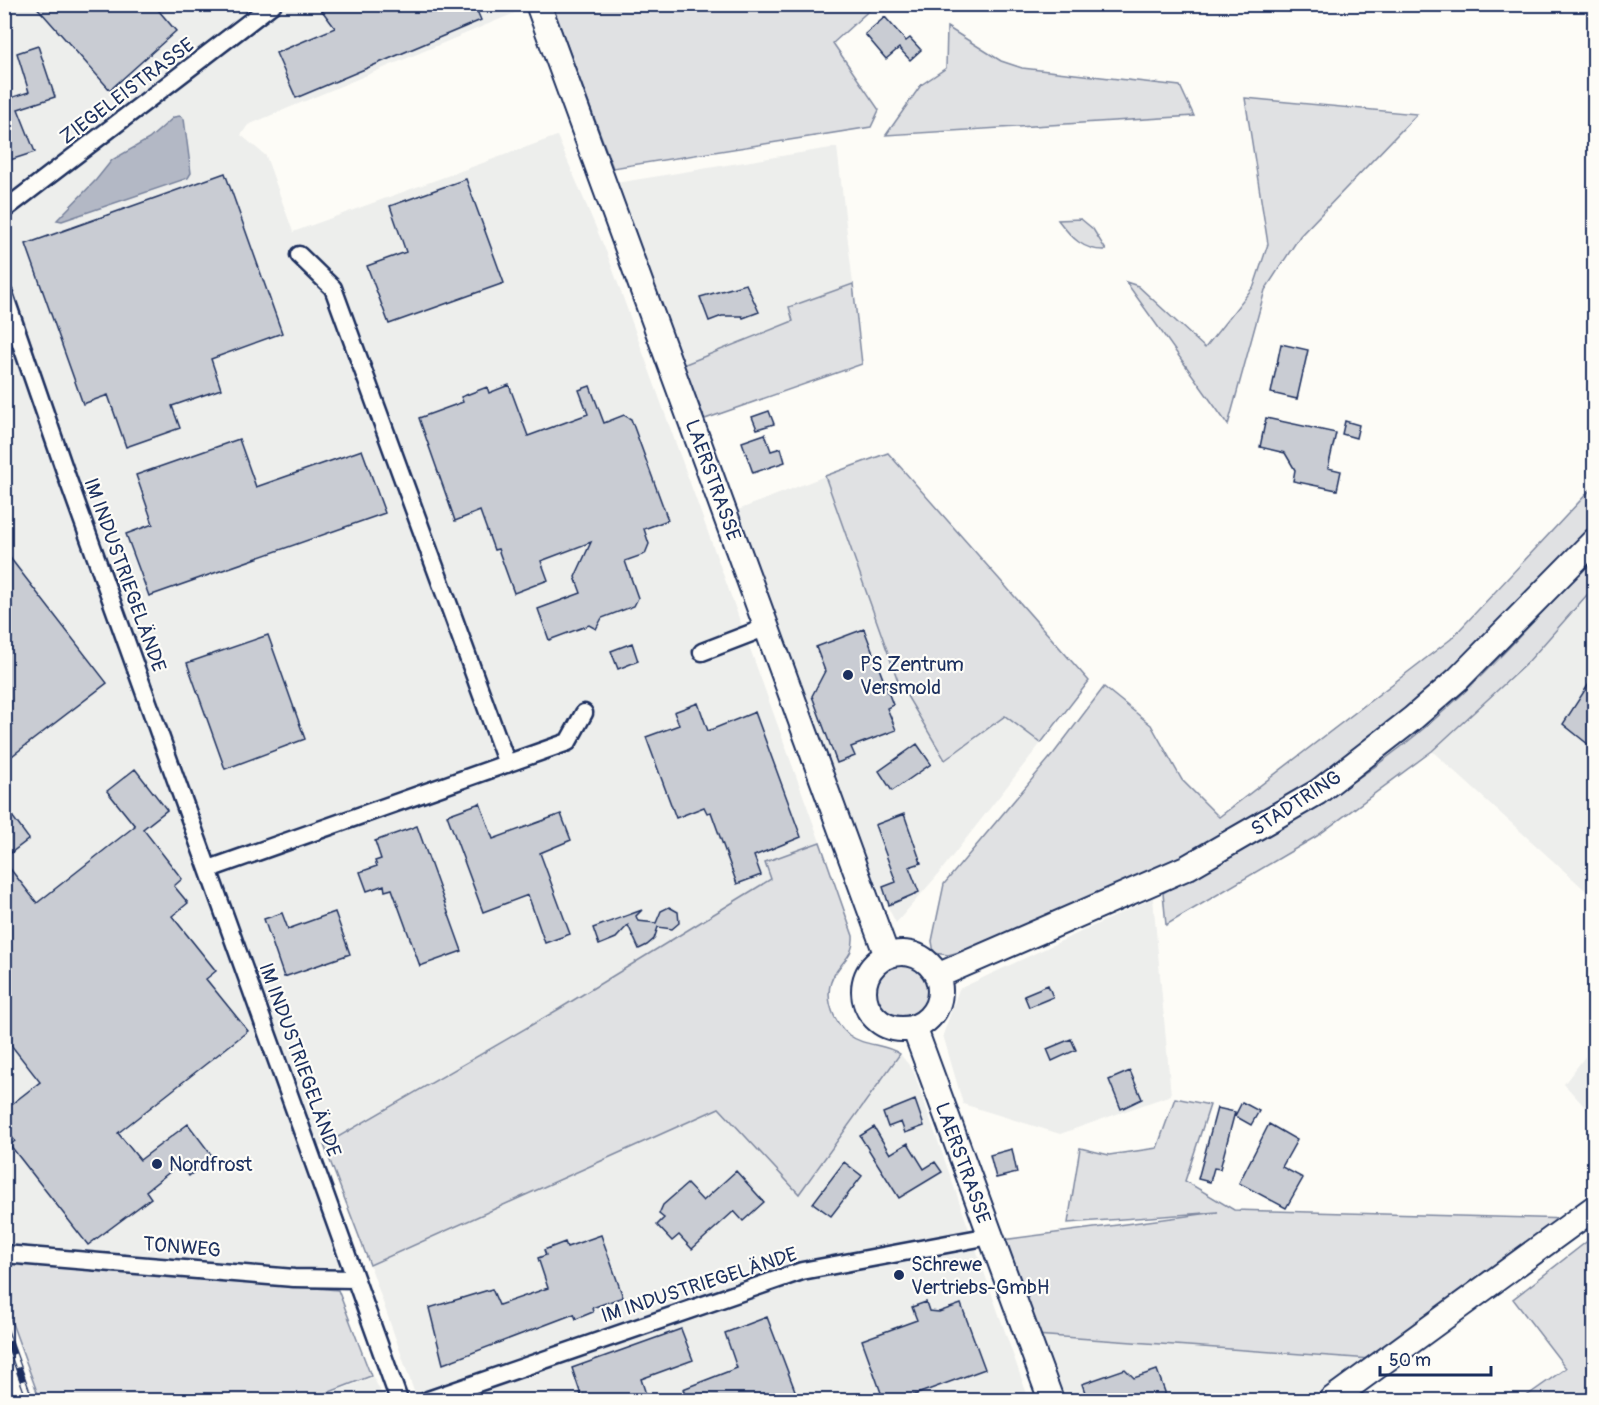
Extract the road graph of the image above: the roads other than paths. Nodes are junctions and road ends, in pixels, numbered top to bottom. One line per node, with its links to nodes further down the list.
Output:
1 (273, 4): 3 (street, ZIEGELEISTRASSE)
2 (538, 4): 7 (main road, LAERSTRASSE)
3 (4, 210)
4 (299, 255): 10 (street)
5 (4, 294): 11 (street, IM INDUSTRIEGELÄNDE)
6 (1594, 541): 13 (main road, STADTRING)
7 (767, 627): 8 (street); 12 (main road, LAERSTRASSE)
8 (702, 652)
9 (584, 713): 10 (street)
10 (507, 764): 11 (street)
11 (209, 869): 18 (street, IM INDUSTRIEGELÄNDE)
12 (887, 956): 13 (main road); 14 (main road)
13 (937, 976): 14 (main road)
14 (914, 1027): 16 (main road, LAERSTRASSE)
15 (1594, 1208): 22 (main road)
16 (990, 1236): 20 (street, IM INDUSTRIEGELÄNDE); 21 (main road, LAERSTRASSE)
17 (4, 1254): 18 (street, TONWEG)
18 (355, 1279): 19 (street, IM INDUSTRIEGELÄNDE)
19 (399, 1401)
20 (428, 1401)
21 (1051, 1401)
22 (1331, 1401)

